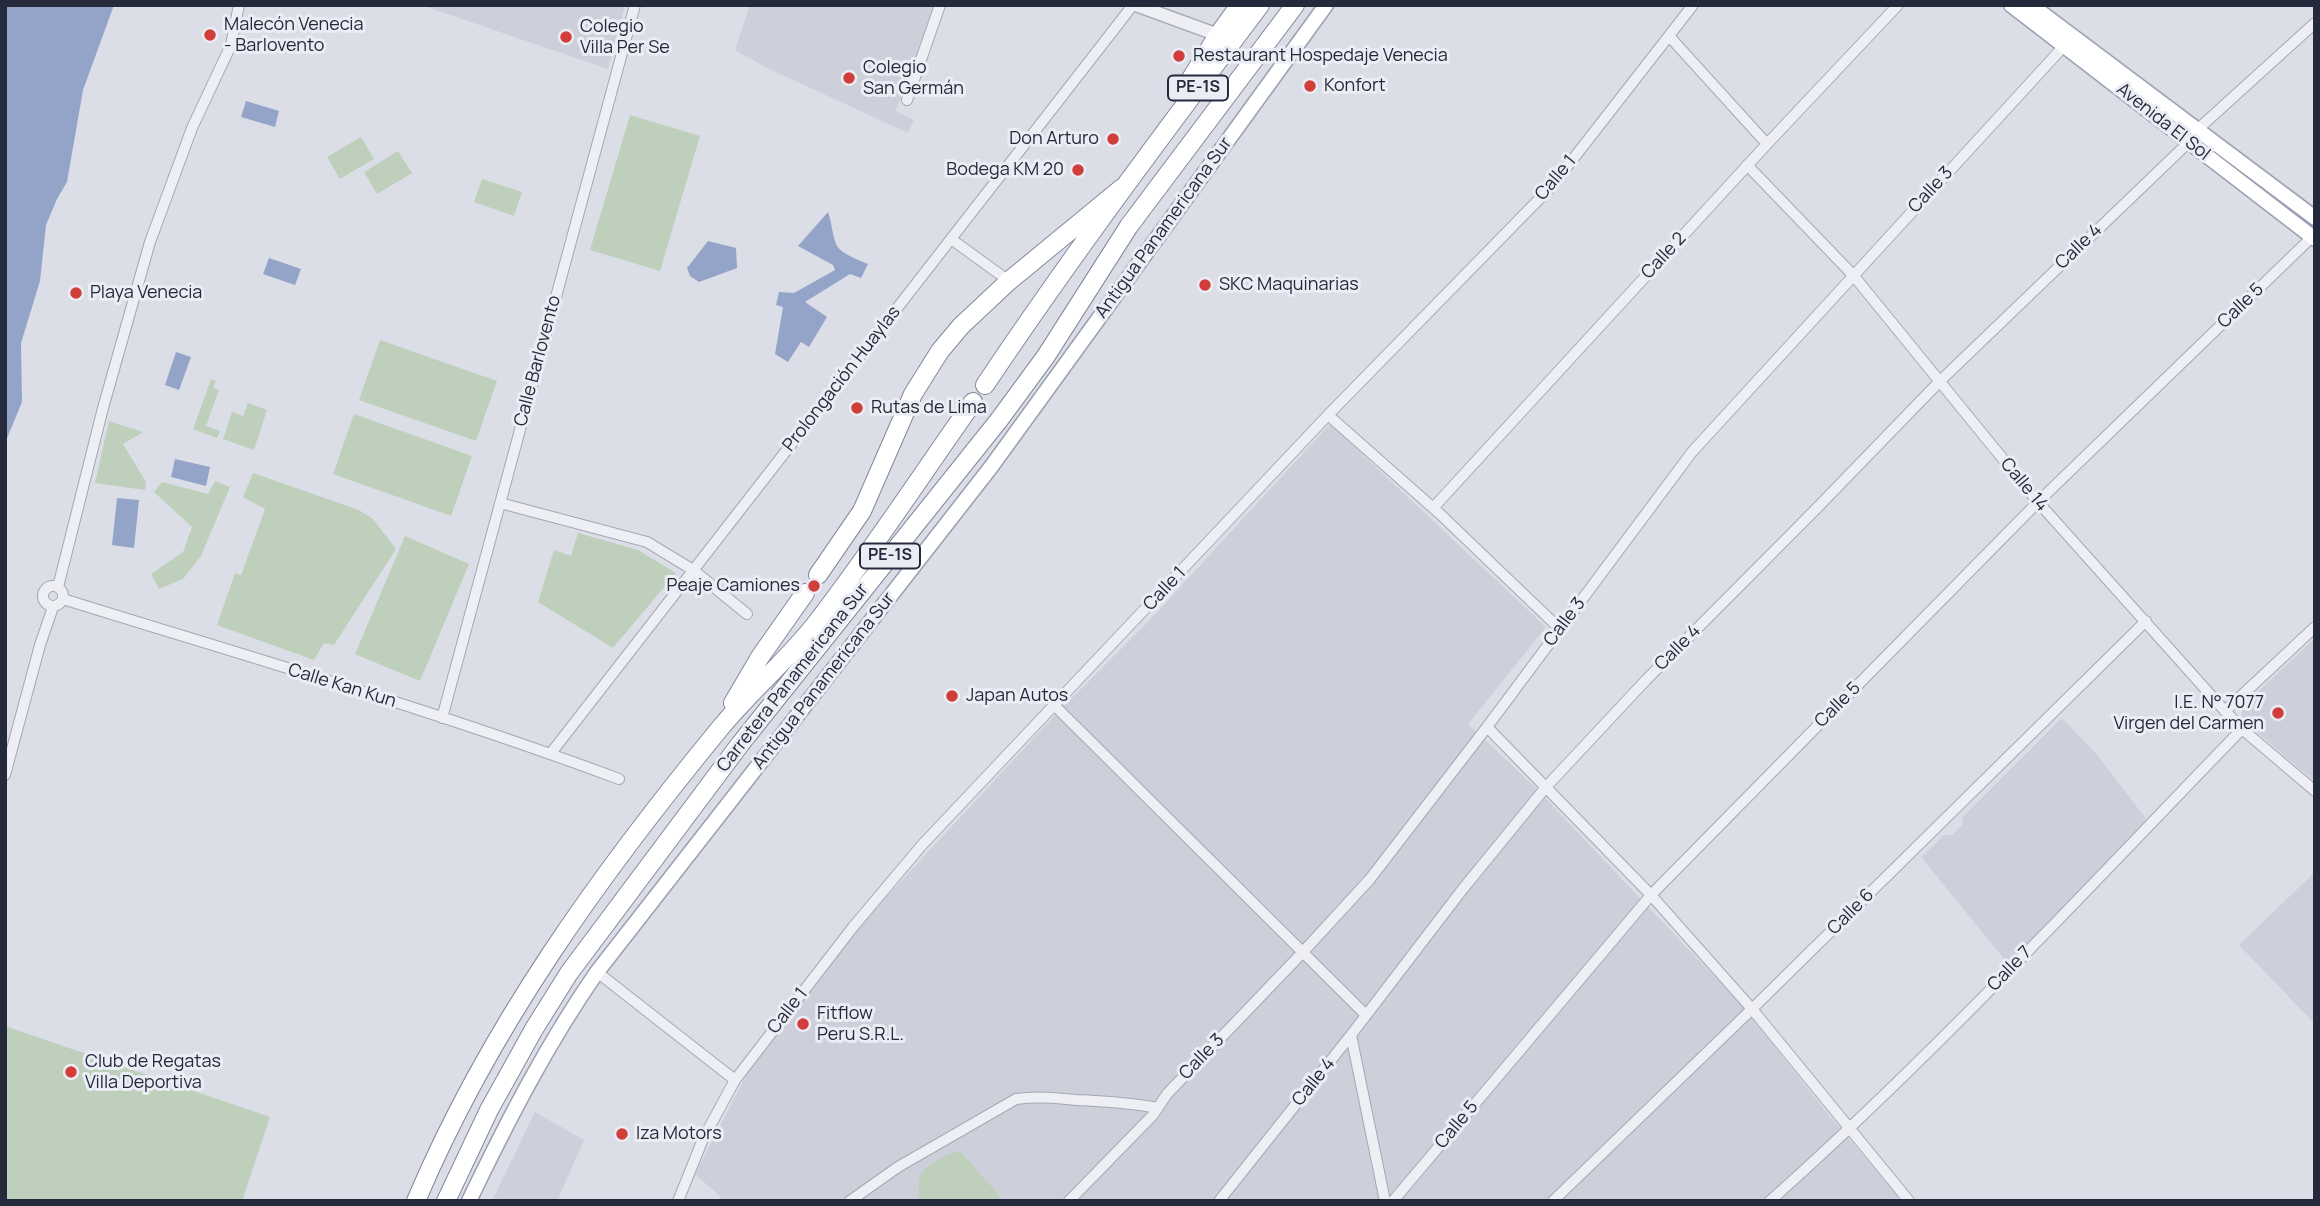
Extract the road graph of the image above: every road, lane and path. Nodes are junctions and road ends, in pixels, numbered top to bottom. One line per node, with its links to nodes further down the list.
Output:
1 (239, 5): 37 (street)
2 (635, 5): 33 (street, Calle Barlovento)
3 (940, 5): 17 (street)
4 (1134, 5): 14 (street); 25 (street, Prolongación Huaylas)
5 (1240, 5): 14 (highway)
6 (1260, 5): 21 (highway, PE-1S)
7 (1295, 5): 66 (highway, Carretera Panamericana Sur / PE-1S)
8 (1326, 5): 58 (main road, Antigua Panamericana Sur)
9 (1693, 5): 15 (street, Calle 1)
10 (1898, 5): 19 (street, Calle 2)
11 (2011, 5): 16 (main road, Avenida El Sol)
12 (2031, 5): 18 (main road, Avenida El Sol)
13 (2315, 23): 18 (street, Calle 4)
14 (1217, 35): 21 (highway)
15 (1669, 36): 19 (street); 31 (street, Calle 1)
16 (2064, 46): 18 (main road, Avenida El Sol); 26 (street, Calle 3)
17 (907, 100)
18 (2193, 136): 23 (main road, Avenida El Sol); 24 (main road, Avenida El Sol); 28 (street, Calle 4)
19 (1767, 144): 20 (street, Calle 2)
20 (1747, 165): 26 (street, Calle 14); 34 (street, Calle 2)
21 (1135, 170): 22 (highway, PE-1S)
22 (1122, 188): 27 (highway, PE-1S); 29 (highway, PE-1S)
23 (2315, 218)
24 (2313, 238): 32 (street, Calle 5)
25 (951, 239): 27 (street); 35 (street, Prolongación Huaylas)
26 (1853, 275): 28 (street, Calle 14); 44 (street, Calle 3)
27 (1009, 281): 36 (highway, PE-1S)
28 (1940, 381): 32 (street, Calle 14); 54 (street, Calle 4)
29 (985, 384)
30 (973, 402): 48 (highway, Carretera Panamericana Sur / PE-1S)
31 (1328, 415): 34 (street); 45 (street, Calle 1)
32 (2038, 502): 42 (street, Calle 14); 56 (street, Calle 5)
33 (500, 503): 35 (street); 47 (street, Calle Barlovento)
34 (1433, 508): 44 (street)
35 (693, 570): 41 (street); 51 (street, Prolongación Huaylas)
36 (818, 575)
37 (58, 587): 39 (street); 40 (street)
38 (805, 593): 48 (highway, Carretera Panamericana Sur / PE-1S)
39 (63, 599): 40 (street); 47 (street, Calle Kan Kun)
40 (52, 607): 52 (street)
41 (747, 614)
42 (2146, 621): 46 (street, Calle 14); 59 (street, Calle 6)
43 (2315, 627): 46 (street)
44 (1560, 629): 49 (street, Calle 3)
45 (1055, 706): 57 (street); 62 (street, Calle 1)
46 (2225, 711): 50 (street, Calle 14)
47 (442, 718): 51 (street, Calle Kan Kun)
48 (722, 726): 65 (highway, Carretera Panamericana Sur / PE-1S)
49 (1487, 727): 54 (street); 57 (street, Calle 3)
50 (2242, 729): 55 (street, Calle 14); 64 (street, Calle 7)
51 (551, 753): 53 (street, Calle Kan Kun)
52 (5, 775)
53 (619, 779)
54 (1546, 787): 56 (street); 60 (street, Calle 4)
55 (2315, 791)
56 (1651, 895): 59 (street); 73 (street, Calle 5)
57 (1303, 953): 60 (street); 63 (street, Calle 3)
58 (597, 972): 62 (street); 67 (main road, Antigua Panamericana Sur)
59 (1752, 1009): 64 (street); 74 (street, Calle 6)
60 (1366, 1015): 61 (street, Calle 4)
61 (1351, 1035): 71 (street, Calle 4); 72 (street)
62 (735, 1080): 68 (street, Calle 1)
63 (1158, 1108): 69 (street); 70 (street, Calle 3)
64 (1850, 1130): 75 (street, Calle 7); 76 (street)
65 (416, 1201)
66 (446, 1201)
67 (468, 1201)
68 (678, 1201)
69 (850, 1201)
70 (1069, 1201)
71 (1219, 1201)
72 (1385, 1201)
73 (1393, 1201)
74 (1553, 1201)
75 (1770, 1201)
76 (1909, 1201)

